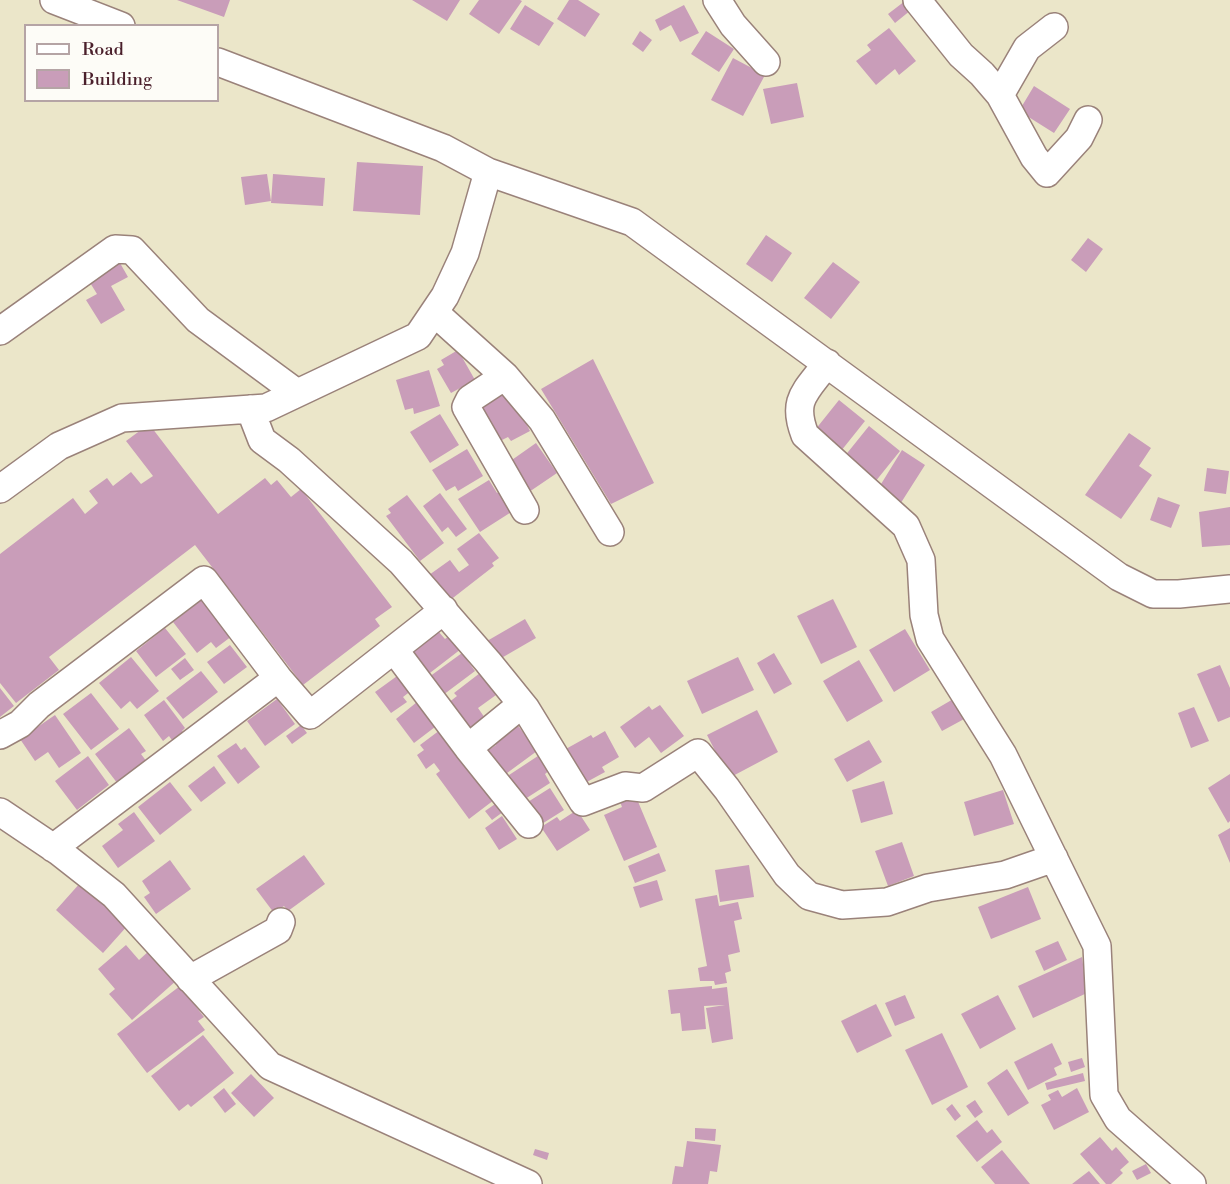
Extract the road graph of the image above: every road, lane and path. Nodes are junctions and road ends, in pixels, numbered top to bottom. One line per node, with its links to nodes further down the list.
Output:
1 (54, 0): 4 (street)
2 (717, 0): 7 (street)
3 (916, 0): 8 (street)
4 (116, 24)
5 (1054, 27): 8 (street)
6 (219, 62): 10 (street)
7 (766, 62)
8 (1000, 95): 9 (street)
9 (1088, 120)
10 (488, 172): 11 (street); 13 (street)
11 (435, 313): 14 (street); 15 (street)
12 (0, 331): 15 (street)
13 (827, 363): 20 (street); 30 (street)
14 (505, 376): 18 (street); 19 (street)
15 (297, 393): 16 (street)
16 (250, 409): 17 (street); 21 (street)
17 (0, 489)
18 (525, 510)
19 (610, 532)
20 (1230, 589)
21 (444, 610): 23 (street); 24 (street)
22 (402, 660): 26 (street)
23 (278, 678): 25 (street); 29 (street)
24 (522, 704): 26 (street); 30 (street)
25 (0, 735)
26 (468, 748): 28 (street)
27 (0, 812): 29 (street)
28 (529, 824)
29 (53, 848): 32 (street)
30 (1054, 858): 34 (street)
31 (281, 922): 32 (street)
32 (190, 979): 33 (street)
33 (528, 1184)
34 (1192, 1184)

